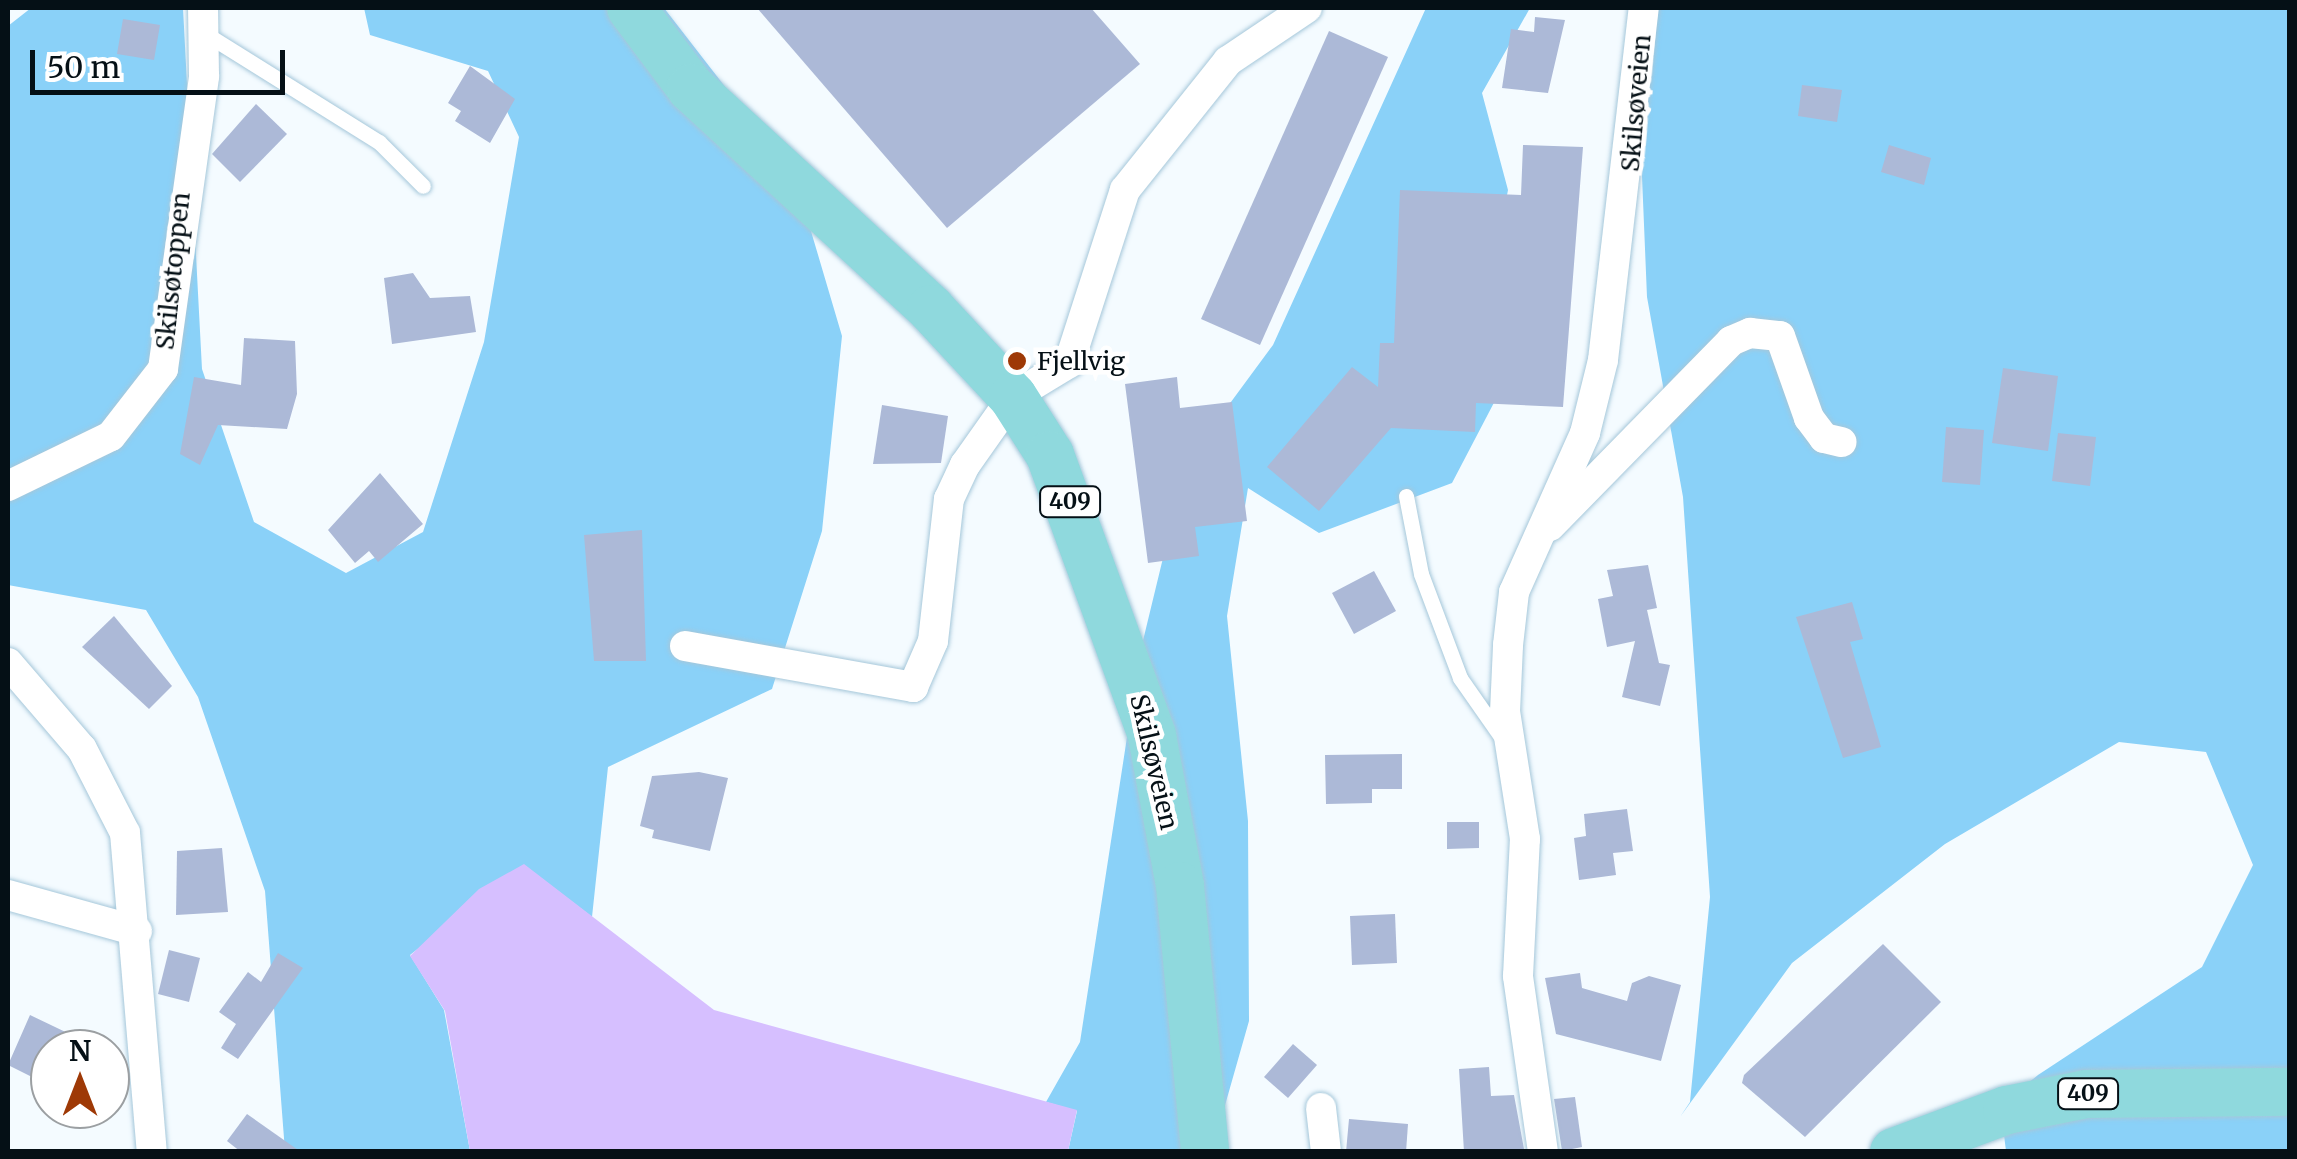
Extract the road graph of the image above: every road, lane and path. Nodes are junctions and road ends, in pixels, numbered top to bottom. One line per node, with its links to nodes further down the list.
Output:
1 (631, 8): 6 (main road, Skilsøveien / 409)
2 (1307, 8): 6 (street)
3 (1644, 8): 10 (street, Skilsøveien)
4 (204, 21): 5 (lane, Skilsøtoppen); 8 (street, Skilsøtoppen)
5 (423, 186)
6 (1013, 397): 11 (street); 19 (main road, Skilsøveien / 409)
7 (1842, 442): 10 (street, Skilsøveien)
8 (8, 486)
9 (1406, 496): 13 (lane, Skilsøveien)
10 (1534, 543): 13 (street, Skilsøveien)
11 (685, 646)
12 (8, 663): 15 (street)
13 (1509, 748): 21 (street, Skilsøveien)
14 (8, 895): 15 (street)
15 (138, 931): 18 (street)
16 (2290, 1092): 22 (main road, 409)
17 (1321, 1108): 20 (street)
18 (152, 1152)
19 (1205, 1152)
20 (1326, 1152)
21 (1543, 1152)
22 (1894, 1152)

